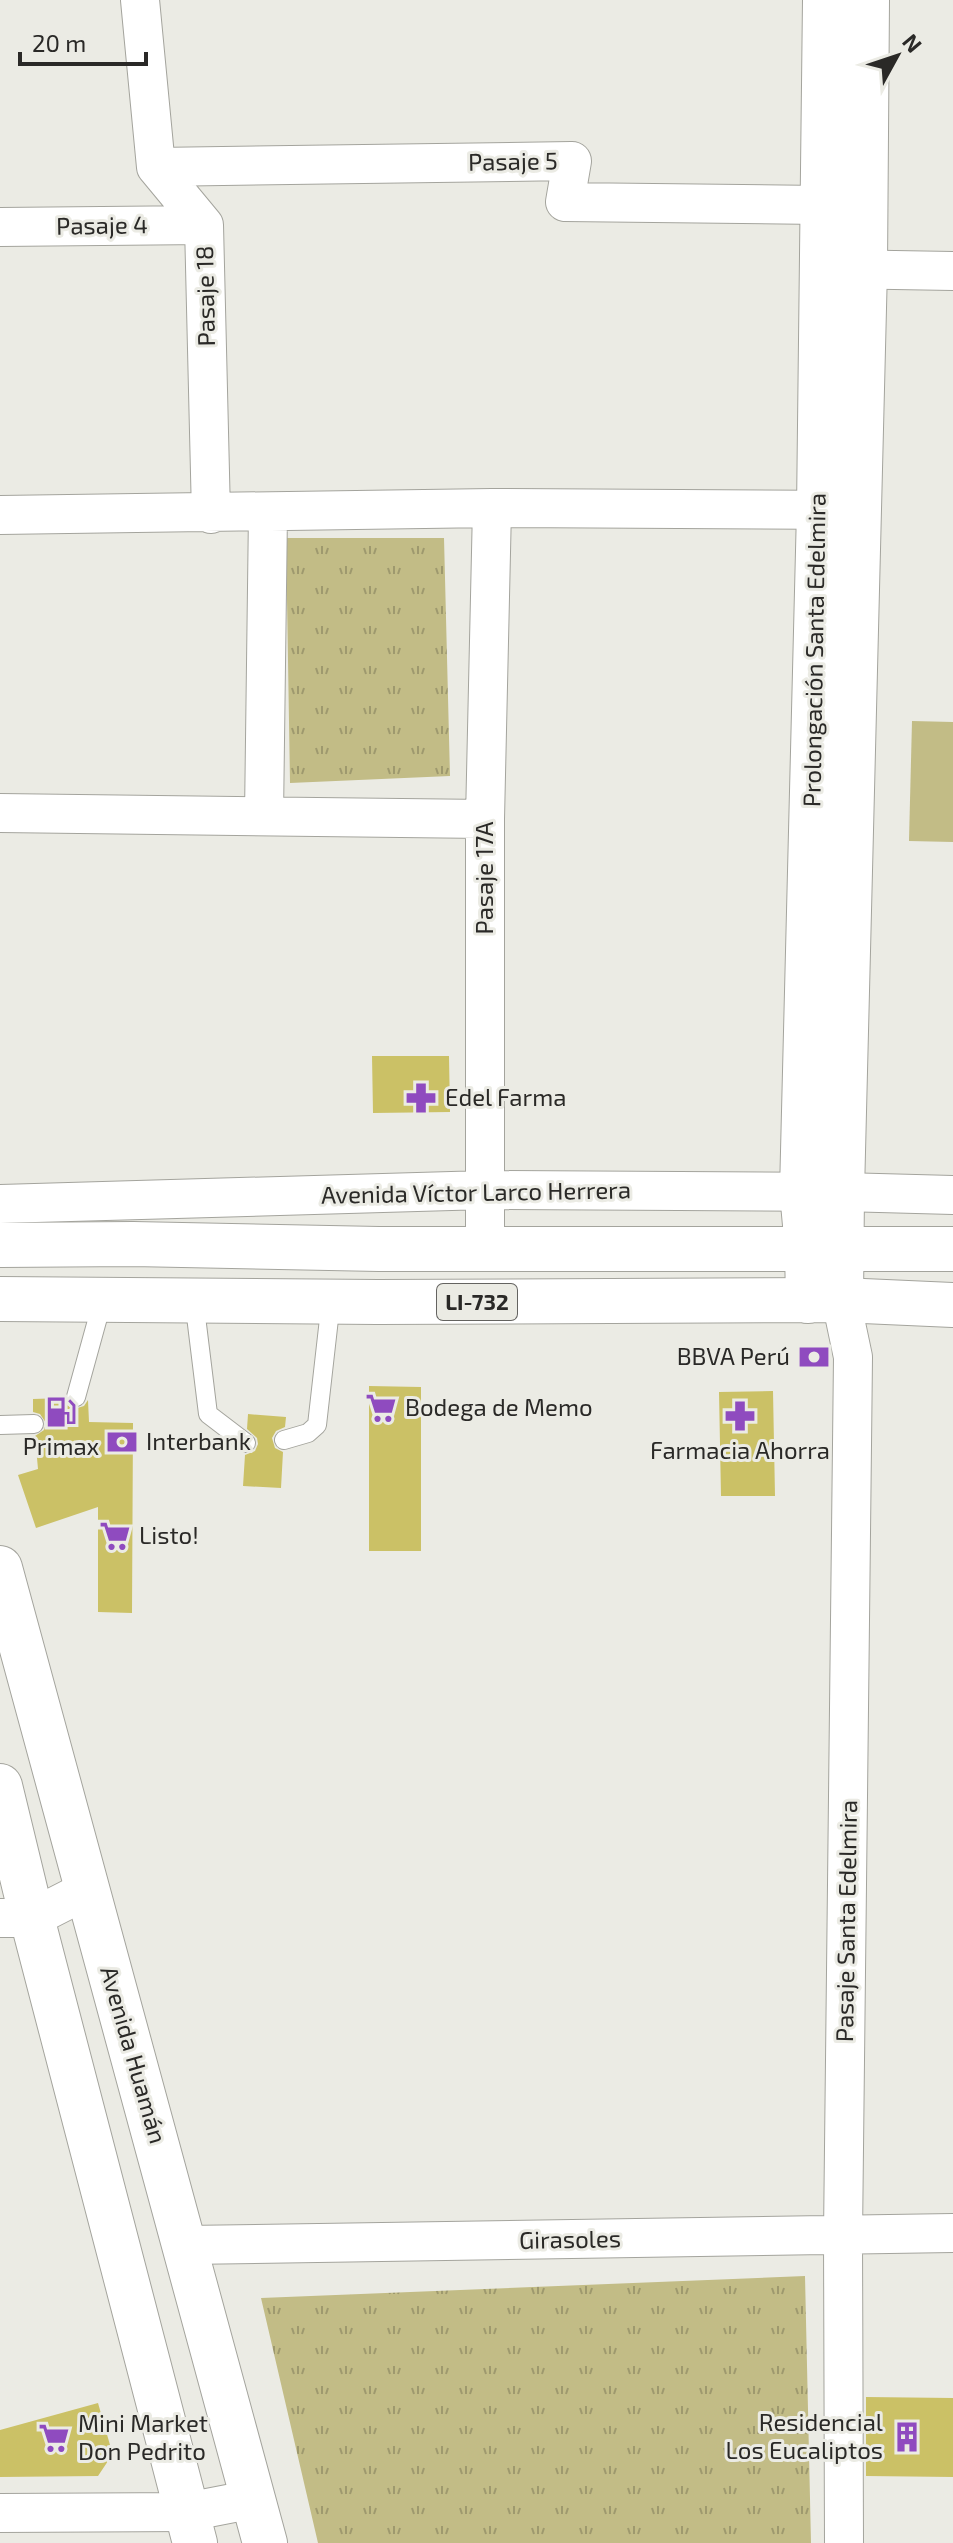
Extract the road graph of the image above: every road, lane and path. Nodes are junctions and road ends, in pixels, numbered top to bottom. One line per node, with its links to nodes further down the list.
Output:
1 (140, 0): 4 (street)
2 (825, 0): 5 (main road, Prolongación Santa Edelmira)
3 (867, 0): 8 (main road, Prolongación Santa Edelmira)
4 (156, 167): 5 (street, Pasaje 5); 6 (street, Pasaje 18)
5 (821, 205): 9 (main road, Prolongación Santa Edelmira)
6 (204, 225): 7 (street, Pasaje 4); 14 (street, Pasaje 18)
7 (0, 227)
8 (865, 268): 9 (street); 10 (street); 12 (main road, Prolongación Santa Edelmira)
9 (821, 269): 12 (main road, Prolongación Santa Edelmira)
10 (953, 271)
11 (492, 508): 12 (street); 13 (street); 18 (street, Pasaje 17A)
12 (839, 510): 20 (main road, Prolongación Santa Edelmira)
13 (268, 512): 14 (street); 17 (street)
14 (211, 514): 15 (street)
15 (0, 515)
16 (0, 813): 17 (street)
17 (264, 816): 18 (street)
18 (485, 819): 19 (street, Pasaje 17A)
19 (486, 1190): 20 (street, Avenida Víctor Larco Herrera); 22 (street, Avenida Víctor Larco Herrera); 27 (street, Pasaje 17A)
20 (822, 1192): 21 (street, Avenida Víctor Larco Herrera); 25 (main road, Prolongación Santa Edelmira)
21 (953, 1195)
22 (0, 1204)
23 (133, 1244): 24 (main road, LI-732); 26 (main road, LI-732); 30 (main road)
24 (0, 1245)
25 (824, 1247): 27 (main road, LI-732); 28 (main road, LI-732); 32 (main road, Prolongación Santa Edelmira)
26 (379, 1249): 27 (main road, LI-732); 34 (main road)
27 (485, 1249)
28 (953, 1249)
29 (0, 1299): 30 (main road, LI-732)
30 (117, 1299): 31 (main road, LI-732); 36 (lane)
31 (194, 1300): 33 (main road, LI-732); 40 (lane)
32 (824, 1300): 34 (main road, LI-732); 35 (main road, LI-732); 46 (street, Pasaje Santa Edelmira)
33 (331, 1301): 34 (main road, LI-732); 39 (lane)
34 (378, 1302)
35 (953, 1305)
36 (76, 1397)
37 (34, 1424): 38 (lane)
38 (0, 1425)
39 (284, 1440)
40 (246, 1443)
41 (1, 1576): 43 (main road, Avenida Huamán)
42 (0, 1786): 44 (main road)
43 (87, 1890): 44 (street); 47 (main road, Avenida Huamán)
44 (16, 1918): 50 (main road)
45 (953, 2233): 46 (street, Girasoles)
46 (843, 2236): 47 (street, Girasoles); 52 (street, Pasaje Santa Edelmira)
47 (186, 2245): 48 (main road, Avenida Huamán)
48 (254, 2499): 50 (street); 51 (main road, Avenida Huamán)
49 (0, 2513): 50 (street)
50 (191, 2527)
51 (265, 2543)
52 (844, 2543)

